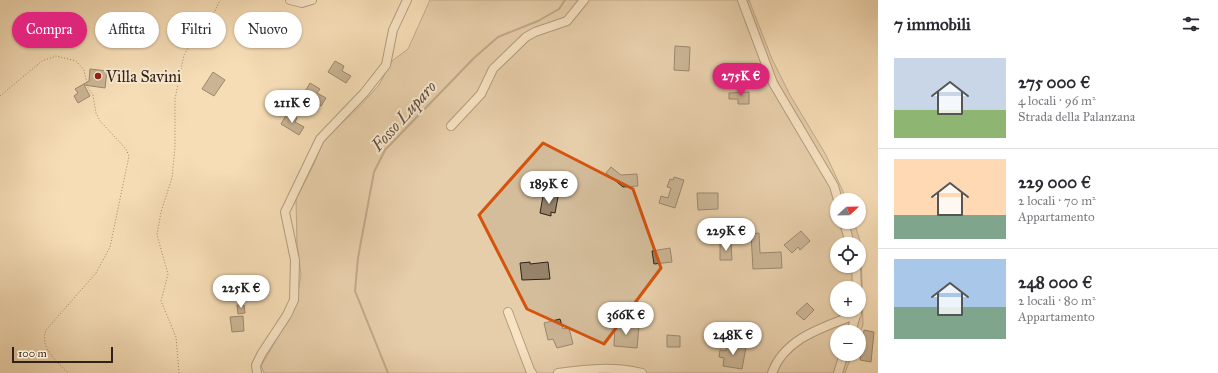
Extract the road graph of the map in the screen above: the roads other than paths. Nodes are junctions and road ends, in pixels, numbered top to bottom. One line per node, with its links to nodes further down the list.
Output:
1 (290, 0): 2 (street)
2 (312, 0)
3 (406, 0): 11 (street)
4 (584, 0): 6 (street)
5 (742, 0): 7 (street)
6 (451, 126)
7 (836, 193)
8 (508, 312): 12 (street)
9 (845, 317): 15 (street)
10 (842, 361): 16 (street)
11 (257, 373)
12 (532, 373)
13 (558, 373): 14 (street)
14 (642, 373)
15 (772, 373)
16 (838, 373)

